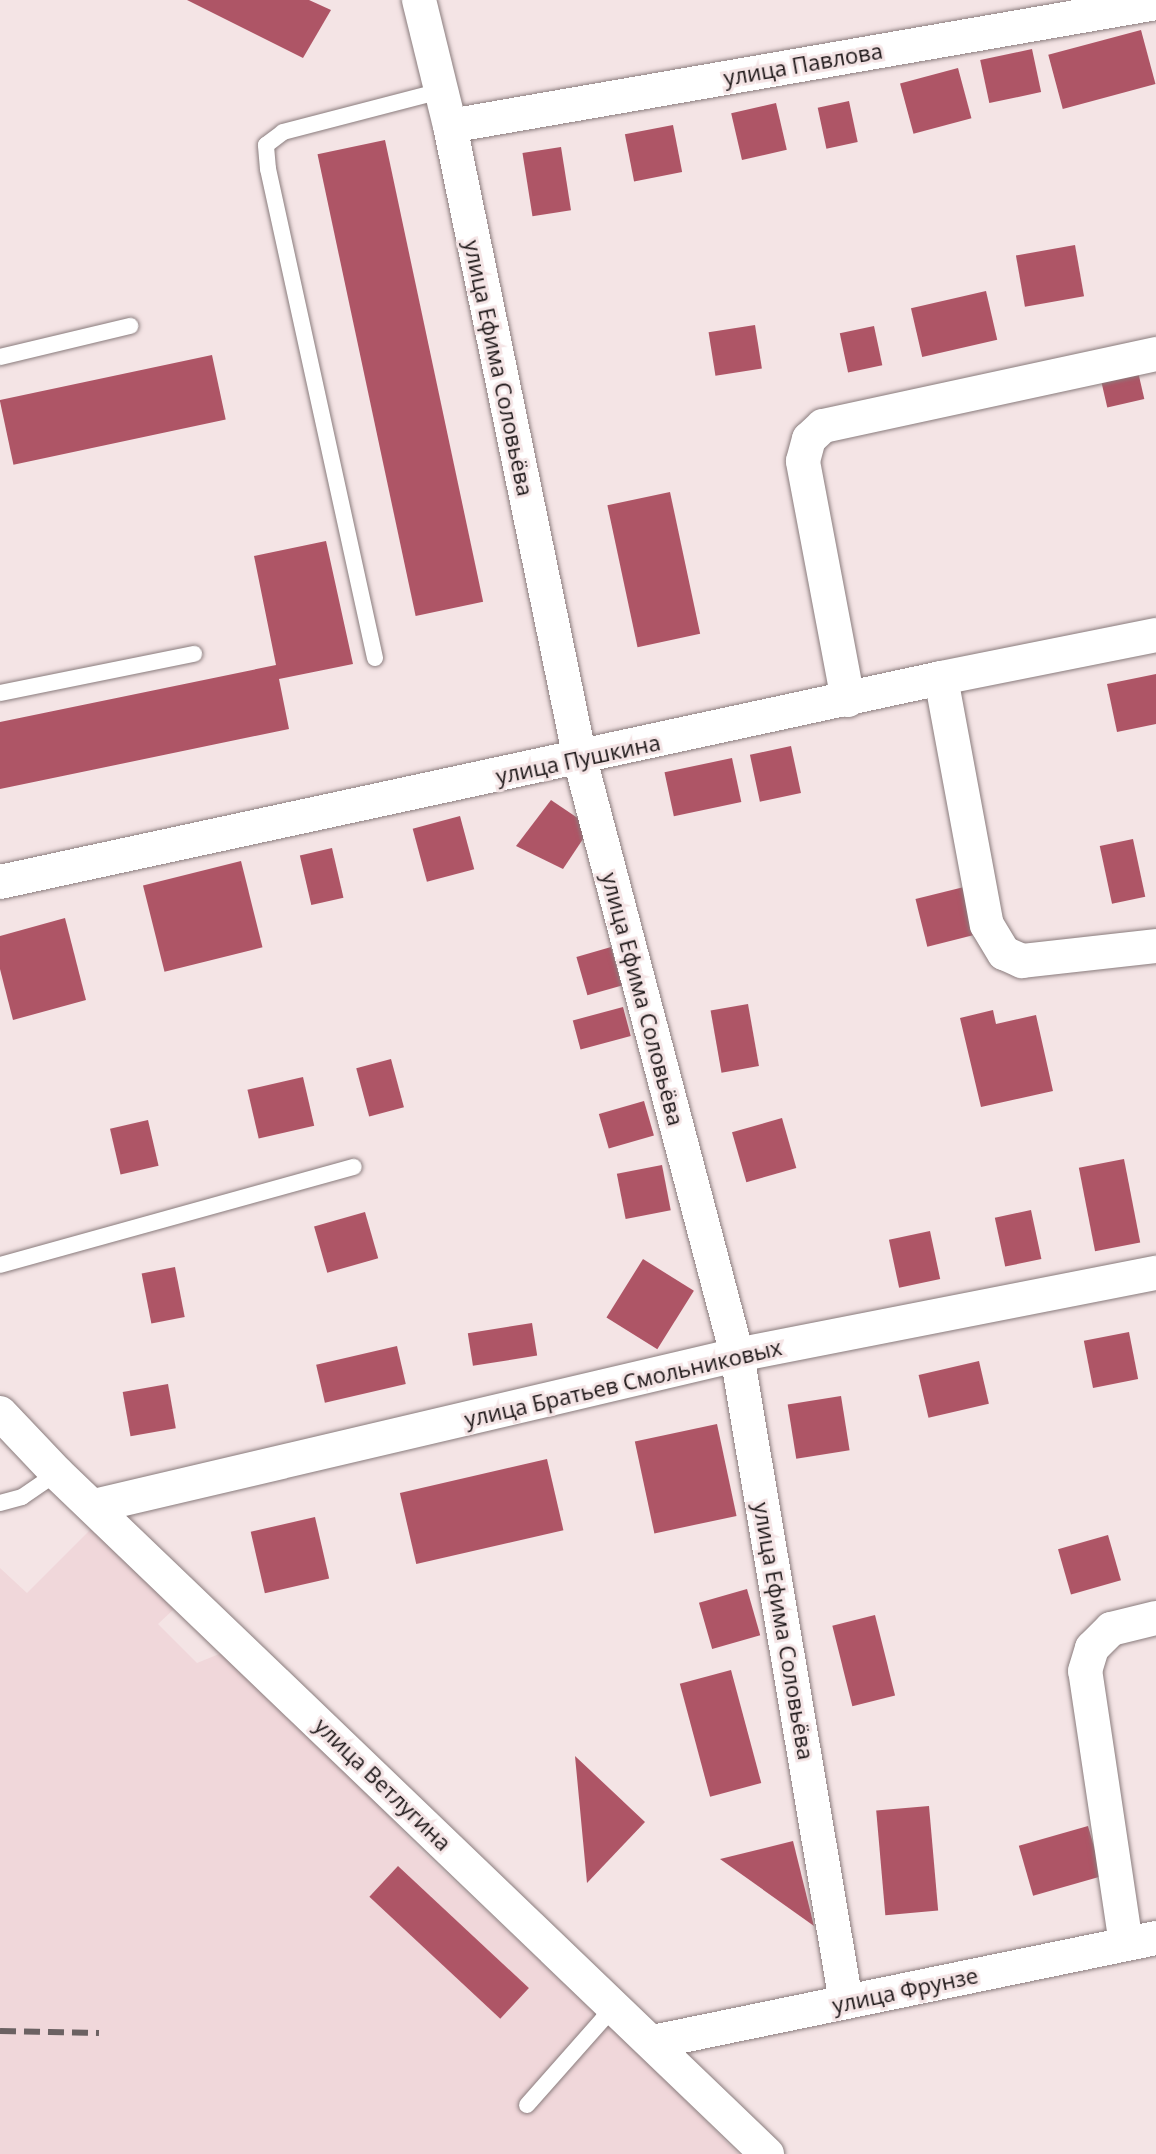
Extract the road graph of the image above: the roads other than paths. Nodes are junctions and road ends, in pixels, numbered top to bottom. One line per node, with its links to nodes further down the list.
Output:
1 (419, 0): 3 (street, улица Ефима Соловьёва)
2 (1156, 3): 4 (street, улица Павлова)
3 (440, 91): 4 (street, улица Ефима Соловьёва); 10 (lane)
4 (450, 126): 14 (street, улица Ефима Соловьёва)
5 (130, 326): 7 (lane)
6 (1156, 354): 13 (street)
7 (0, 357)
8 (1156, 635): 11 (street, улица Пушкина)
9 (194, 654): 12 (lane)
10 (375, 658)
11 (941, 678): 13 (street, улица Пушкина); 16 (street)
12 (0, 693)
13 (848, 700): 14 (street, улица Пушкина)
14 (580, 759): 15 (street, улица Пушкина); 20 (street, улица Ефима Соловьёва)
15 (0, 882)
16 (1156, 946)
17 (354, 1167): 18 (lane)
18 (0, 1265)
19 (1156, 1273): 20 (street, улица Братьев Смольниковых)
20 (737, 1355): 24 (street, улица Братьев Смольниковых); 27 (street, улица Ефима Соловьёва)
21 (0, 1413): 22 (street, улица Ветлугина)
22 (57, 1473): 23 (lane); 24 (street, улица Ветлугина)
23 (0, 1503)
24 (94, 1506): 28 (street, улица Ветлугина)
25 (1156, 1618): 26 (street)
26 (1141, 1941): 27 (street, улица Фрунзе)
27 (846, 2002): 29 (street, улица Фрунзе)
28 (611, 2004): 29 (street, улица Ветлугина); 30 (lane)
29 (653, 2042): 31 (street, улица Ветлугина)
30 (527, 2105)
31 (767, 2154)

